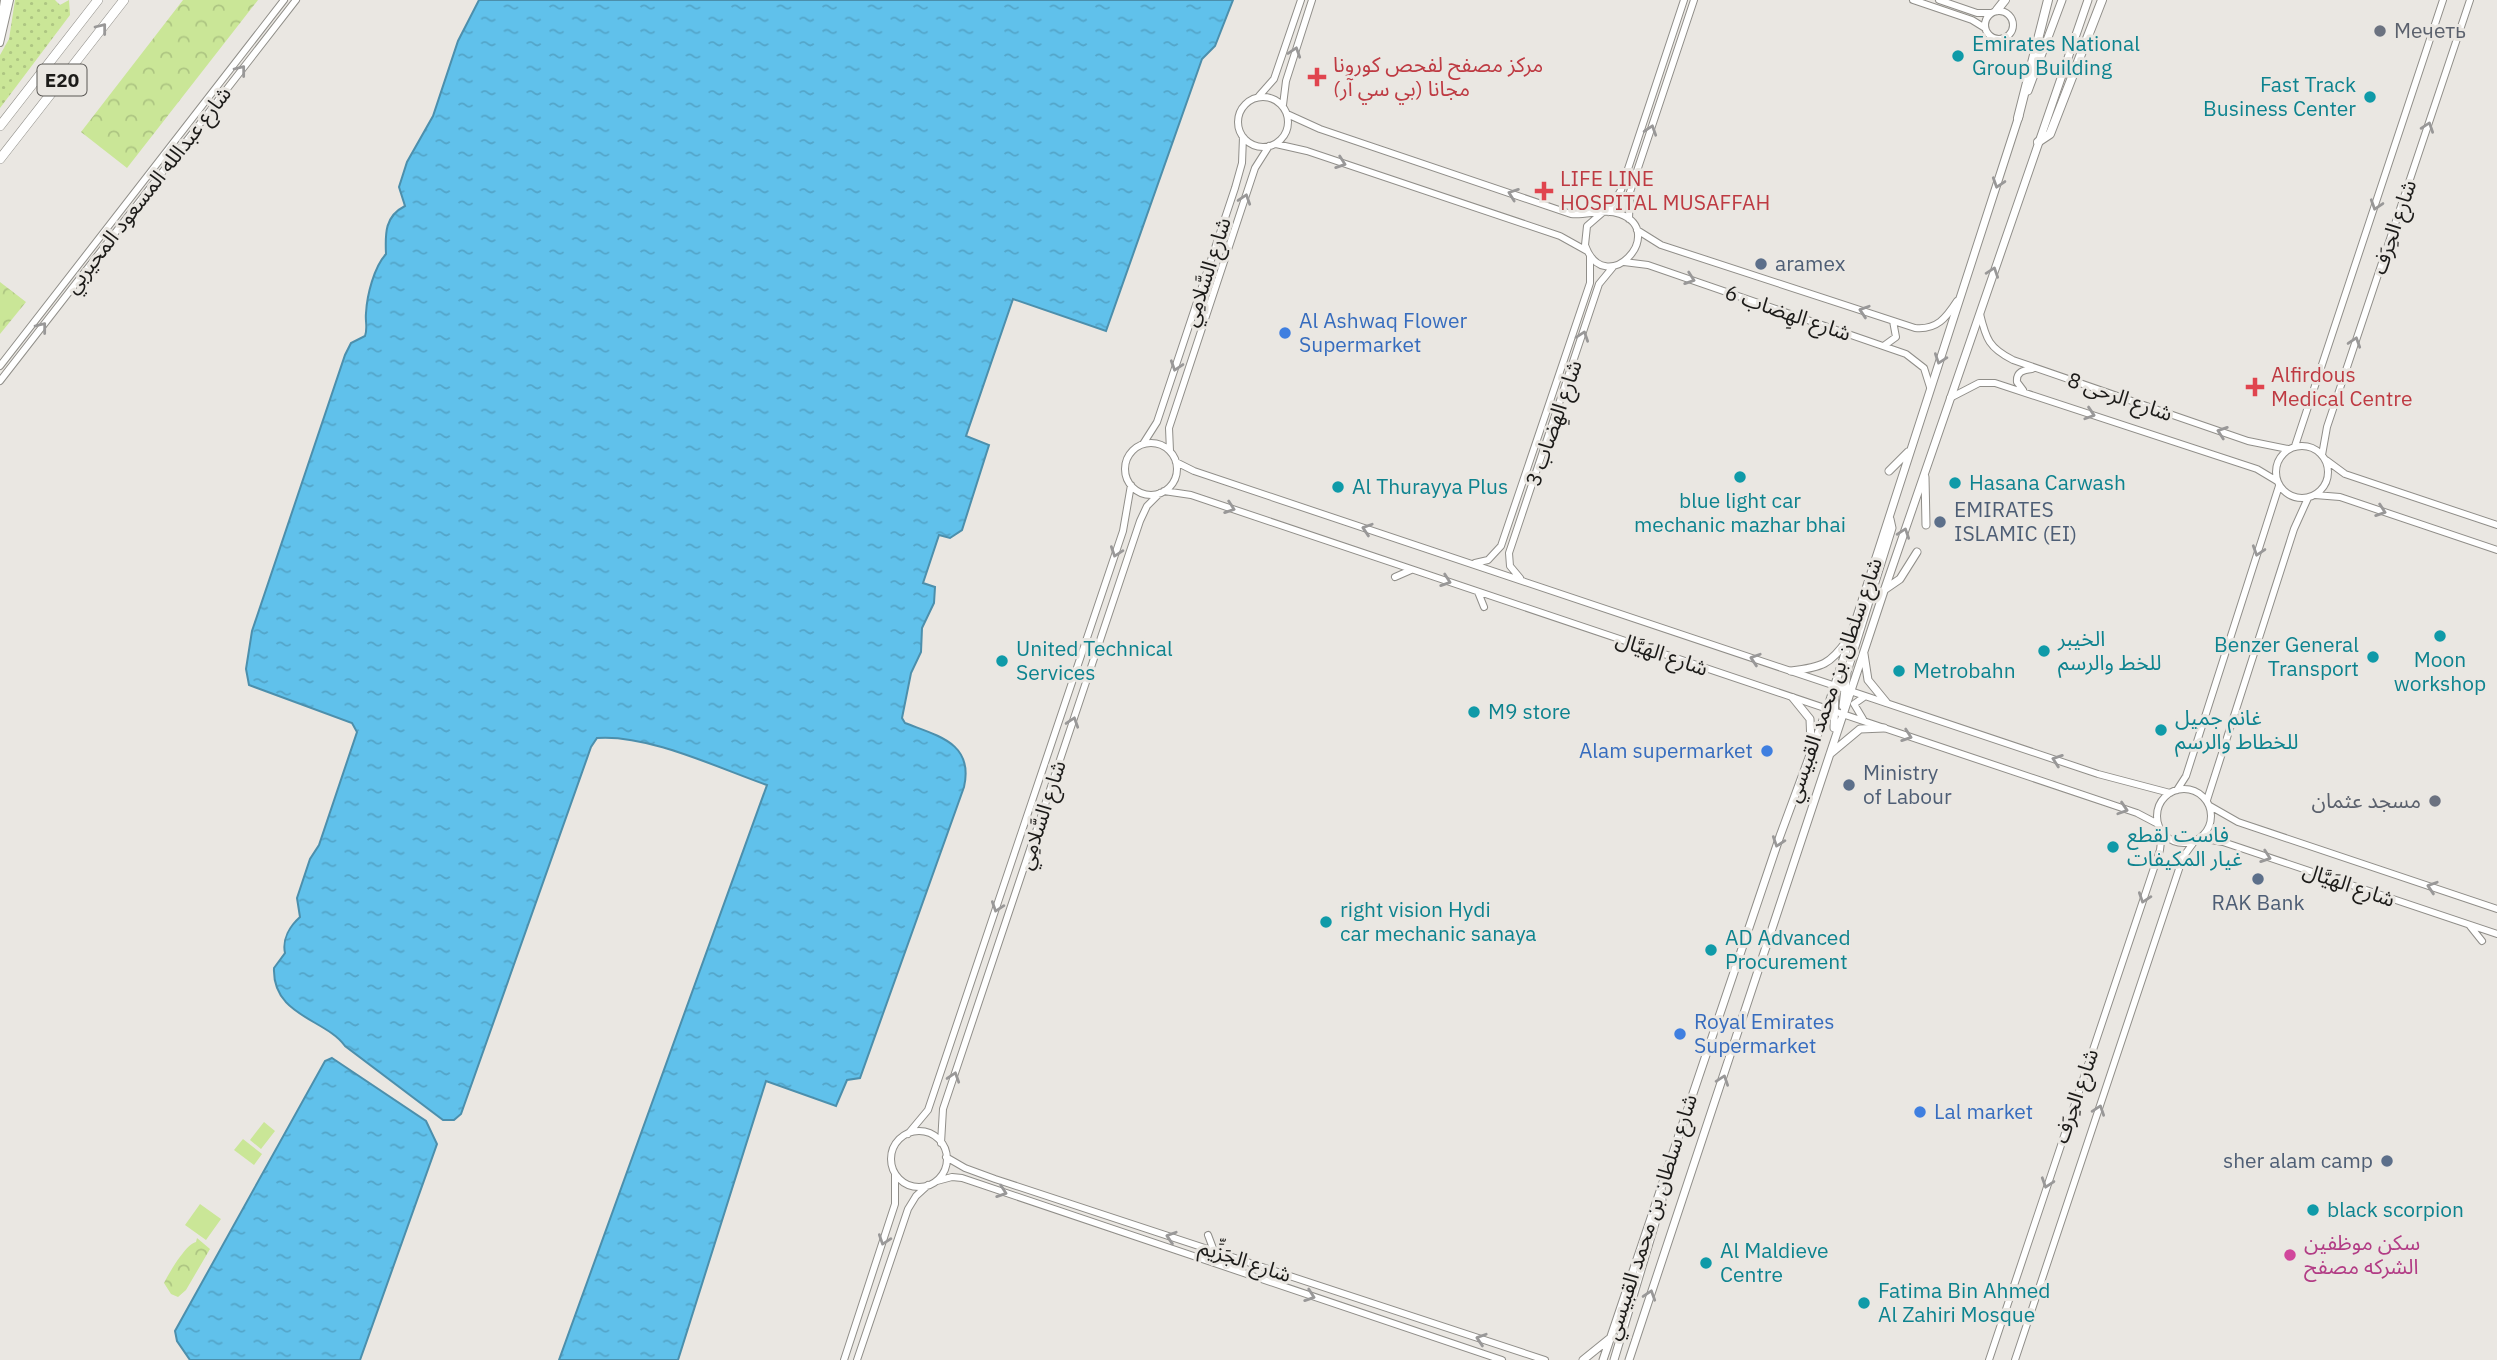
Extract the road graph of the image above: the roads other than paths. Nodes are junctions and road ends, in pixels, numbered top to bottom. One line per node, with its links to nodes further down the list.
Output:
1 (4, 0): 21 (street)
2 (10, 0): 23 (street)
3 (98, 0): 28 (highway, E20)
4 (124, 0): 32 (highway, E20, one-way to 4)
5 (285, 0): 42 (street, شارع عبدالله المسعود المحيربي)
6 (296, 0): 44 (street, شارع عبدالله المسعود المحيربي, one-way to 6)
7 (1301, 0): 24 (street)
8 (1312, 0): 25 (street, one-way to 8)
9 (1684, 0): 33 (street)
10 (1694, 0): 34 (street, one-way to 10)
11 (1913, 0): 22 (street)
12 (1939, 0): 20 (street)
13 (2005, 0): 20 (highway)
14 (2048, 0): 27 (highway)
15 (2062, 0): 27 (main road, شارع سلطان بن محمد القبيسي)
16 (2088, 0): 30 (main road, شارع سلطان بن محمد القبيسي)
17 (2102, 0): 30 (highway)
18 (2443, 0): 49 (street, شارع الحِرَف, one-way to 49)
19 (2470, 0): 52 (street, شارع الحِرَف, one-way to 19)
20 (1994, 12): 22 (street); 22 (street)
21 (0, 27)
22 (1985, 28)
23 (0, 43)
24 (1257, 97): 25 (street); 29 (street)
25 (1283, 105): 26 (street)
26 (1287, 114): 31 (street); 33 (street, one-way to 26)
27 (2018, 118): 38 (main road, شارع سلطان بن محمد القبيسي, one-way to 38)
28 (0, 125)
29 (1243, 137): 31 (street); 48 (street, شارع السَّلامِي, one-way to 48)
30 (2038, 142): 39 (main road, شارع سلطان بن محمد القبيسي, one-way to 30)
31 (1273, 145): 36 (street, one-way to 36); 51 (street, شارع السَّلامِي, one-way to 31)
32 (0, 159)
33 (1605, 213): 34 (street); 36 (street)
34 (1629, 219): 35 (street)
35 (1635, 229): 37 (street); 40 (street, شارع الهِضاب 6, one-way to 35)
36 (1588, 254): 37 (street); 64 (street, شارع الهِضاب 3)
37 (1620, 264): 41 (street, شارع الهِضاب 6, one-way to 41); 65 (street, شارع الهِضاب 3, one-way to 37)
38 (1962, 294): 40 (street, شارع الهِضاب 6); 45 (main road, شارع سلطان بن محمد القبيسي, one-way to 45)
39 (1980, 312): 43 (street, شارع الرحى 8); 47 (main road, شارع سلطان بن محمد القبيسي)
40 (1892, 320): 41 (street)
41 (1883, 345): 45 (street, شارع الهِضاب 6)
42 (0, 366)
43 (2037, 369): 46 (street); 49 (street, شارع الرحى 8, one-way to 43)
44 (0, 381)
45 (1930, 390): 50 (main road, شارع سلطان بن محمد القبيسي)
46 (2026, 392): 47 (street, شارع الرحى 8); 56 (street, شارع الرحى 8, one-way to 56)
47 (1950, 398): 55 (main road, شارع سلطان بن محمد القبيسي)
48 (1143, 443): 51 (street); 57 (street)
49 (2292, 448): 52 (street); 56 (street)
50 (1911, 449): 54 (main road); 61 (main road, شارع سلطان بن محمد القبيسي)
51 (1170, 451): 53 (street)
52 (2324, 457): 59 (street); 63 (street)
53 (1176, 462): 58 (street); 68 (street, شارع الهَيَّال, one-way to 53)
54 (1889, 471)
55 (1925, 471): 62 (main road); 72 (main road, شارع سلطان بن محمد القبيسي, one-way to 55)
56 (2278, 483): 60 (street); 88 (street, one-way to 88)
57 (1131, 485): 58 (street); 98 (street, شارع السَّلامِي, one-way to 98)
58 (1162, 492): 69 (street, شارع الهَيَّال, one-way to 69); 99 (street, شارع السَّلامِي, one-way to 58)
59 (2315, 495): 60 (street); 66 (street, one-way to 66)
60 (2308, 498): 89 (street)
61 (1890, 516): 75 (main road, شارع سلطان بن محمد القبيسي); 79 (main road)
62 (1926, 525)
63 (2497, 525)
64 (1504, 537): 65 (street); 68 (street, شارع الهِضاب 3)
65 (1514, 540): 71 (street, شارع الهِضاب 3)
66 (2497, 550)
67 (1917, 552): 72 (main road)
68 (1470, 564): 71 (street, شارع الهَيَّال)
69 (1411, 570): 70 (street); 73 (street, شارع الهَيَّال, one-way to 73)
70 (1395, 577)
71 (1524, 582): 77 (street, شارع الهَيَّال, one-way to 71)
72 (1884, 591): 76 (main road, شارع سلطان بن محمد القبيسي)
73 (1478, 592): 74 (street); 80 (street, شارع الهَيَّال)
74 (1484, 607)
75 (1852, 632): 77 (main road); 78 (main road, شارع سلطان بن محمد القبيسي)
76 (1864, 650): 79 (main road, شارع سلطان بن محمد القبيسي); 82 (main road)
77 (1791, 671): 78 (street, شارع الهَيَّال)
78 (1835, 685): 79 (street, شارع الهَيَّال); 83 (main road, شارع سلطان بن محمد القبيسي)
79 (1847, 690): 81 (street, شارع الهَيَّال); 83 (main road, شارع سلطان بن محمد القبيسي)
80 (1793, 698): 83 (street, شارع الهَيَّال); 86 (main road)
81 (1873, 698): 82 (street, شارع الهَيَّال); 84 (street)
82 (1886, 702): 88 (street, شارع الهَيَّال, one-way to 82)
83 (1835, 711): 84 (street, شارع الهَيَّال); 86 (main road, شارع سلطان بن محمد القبيسي); 87 (main road, شارع سلطان بن محمد القبيسي); 91 (main road)
84 (1866, 721): 85 (street, شارع الهَيَّال)
85 (1884, 728): 87 (main road); 90 (street, شارع الهَيَّال, one-way to 90)
86 (1811, 751): 104 (main road, شارع سلطان بن محمد القبيسي, one-way to 104)
87 (1829, 754): 91 (main road, شارع سلطان بن محمد القبيسي)
88 (2173, 791): 89 (street); 90 (street)
89 (2208, 803): 93 (street); 94 (street, شارع الهَيَّال, one-way to 89)
90 (2158, 824): 92 (street)
91 (1804, 832): 108 (main road, شارع سلطان بن محمد القبيسي, one-way to 91)
92 (2162, 833): 93 (street); 116 (street, شارع الحِرَف, one-way to 116)
93 (2197, 840): 95 (street, شارع الهَيَّال, one-way to 95); 117 (street, شارع الحِرَف, one-way to 93)
94 (2497, 909)
95 (2469, 925): 96 (street, شارع الهَيَّال); 97 (street)
96 (2497, 934)
97 (2482, 941)
98 (908, 1134): 99 (street); 101 (street)
99 (941, 1143): 100 (street)
100 (946, 1157): 102 (street); 106 (street, شارع الجَزِّيم, one-way to 100)
101 (895, 1174): 103 (street); 109 (street, one-way to 109)
102 (937, 1181): 103 (street); 111 (street, شارع الجَزِّيم, one-way to 111)
103 (929, 1185): 110 (street)
104 (1660, 1185): 107 (main road, شارع سلطان بن محمد القبيسي); 115 (main road)
105 (1208, 1235): 106 (street)
106 (1214, 1251): 112 (street, شارع الجَزِّيم, one-way to 106)
107 (1612, 1336): 113 (main road); 114 (main road, شارع سلطان بن محمد القبيسي)
108 (1630, 1359)
109 (844, 1360)
110 (858, 1360)
111 (1502, 1360)
112 (1545, 1360)
113 (1583, 1360)
114 (1603, 1360)
115 (1614, 1360)
116 (1989, 1360)
117 (2015, 1360)

